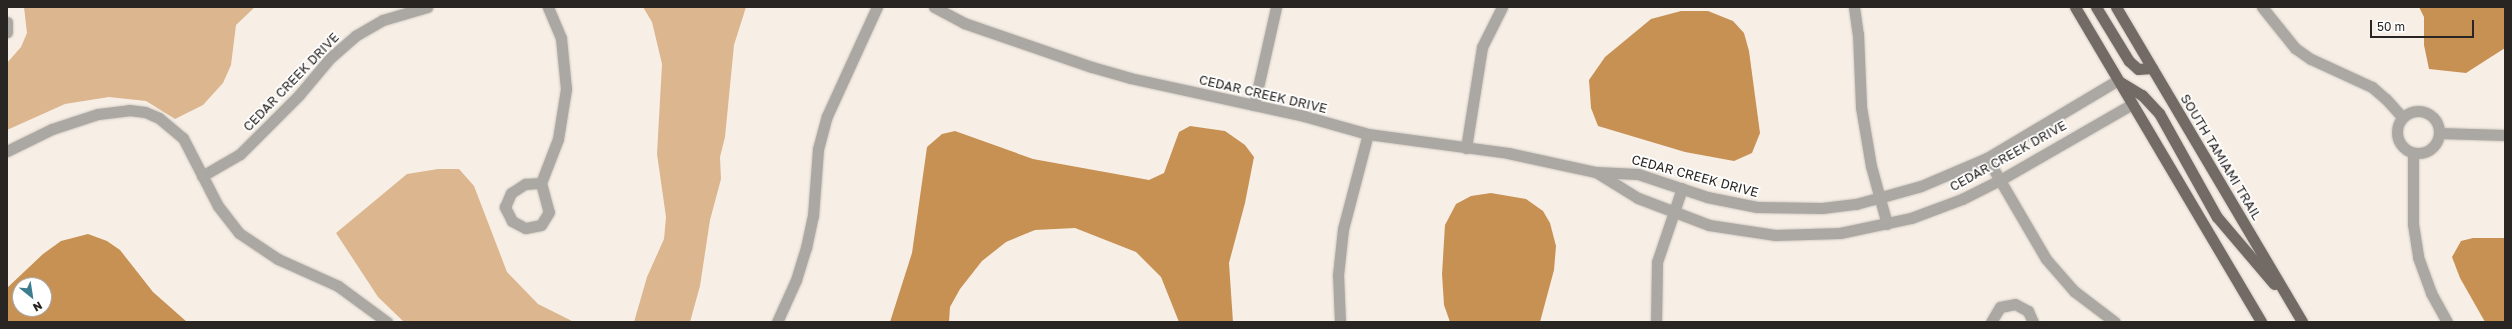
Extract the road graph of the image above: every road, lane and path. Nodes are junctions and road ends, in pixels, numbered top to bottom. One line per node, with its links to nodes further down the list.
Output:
1 (427, 7): 27 (street, CEDAR CREEK DRIVE)
2 (548, 7): 29 (street)
3 (877, 7): 36 (street)
4 (934, 7): 17 (street, CEDAR CREEK DRIVE)
5 (1276, 7): 17 (street)
6 (1502, 7): 22 (street)
7 (1854, 7): 31 (street)
8 (2075, 7): 15 (main road)
9 (2096, 7): 14 (main road)
10 (2116, 7): 14 (main road, SOUTH TAMIAMI TRAIL)
11 (2262, 7): 18 (street)
12 (7, 22): 13 (street)
13 (7, 32)
14 (2152, 68): 34 (main road, SOUTH TAMIAMI TRAIL)
15 (2118, 80): 16 (main road); 25 (street, CEDAR CREEK DRIVE); 34 (main road)
16 (2132, 104): 28 (street, CEDAR CREEK DRIVE); 42 (main road)
17 (1254, 105): 20 (street, CEDAR CREEK DRIVE)
18 (2402, 117): 19 (street); 24 (street)
19 (2439, 133): 21 (street); 24 (street)
20 (1368, 134): 22 (street, CEDAR CREEK DRIVE); 37 (street)
21 (2505, 135)
22 (1466, 148): 26 (street, CEDAR CREEK DRIVE)
23 (7, 151): 27 (street)
24 (2413, 153): 44 (street)
25 (1987, 158): 28 (street); 31 (street, CEDAR CREEK DRIVE)
26 (1596, 172): 30 (street, CEDAR CREEK DRIVE); 32 (street, CEDAR CREEK DRIVE)
27 (202, 176): 35 (street)
28 (2000, 180): 33 (street, CEDAR CREEK DRIVE); 41 (street)
29 (541, 183): 29 (street)
30 (1682, 188): 31 (street, CEDAR CREEK DRIVE); 32 (street)
31 (1880, 198): 33 (street)
32 (1673, 212): 33 (street, CEDAR CREEK DRIVE); 38 (street)
33 (1887, 224)
34 (2294, 309): 43 (main road, SOUTH TAMIAMI TRAIL)
35 (387, 322)
36 (777, 322)
37 (1340, 322)
38 (1656, 322)
39 (1991, 322): 40 (street)
40 (2033, 322)
41 (2115, 322)
42 (2261, 322)
43 (2302, 322)
44 (2447, 322)

